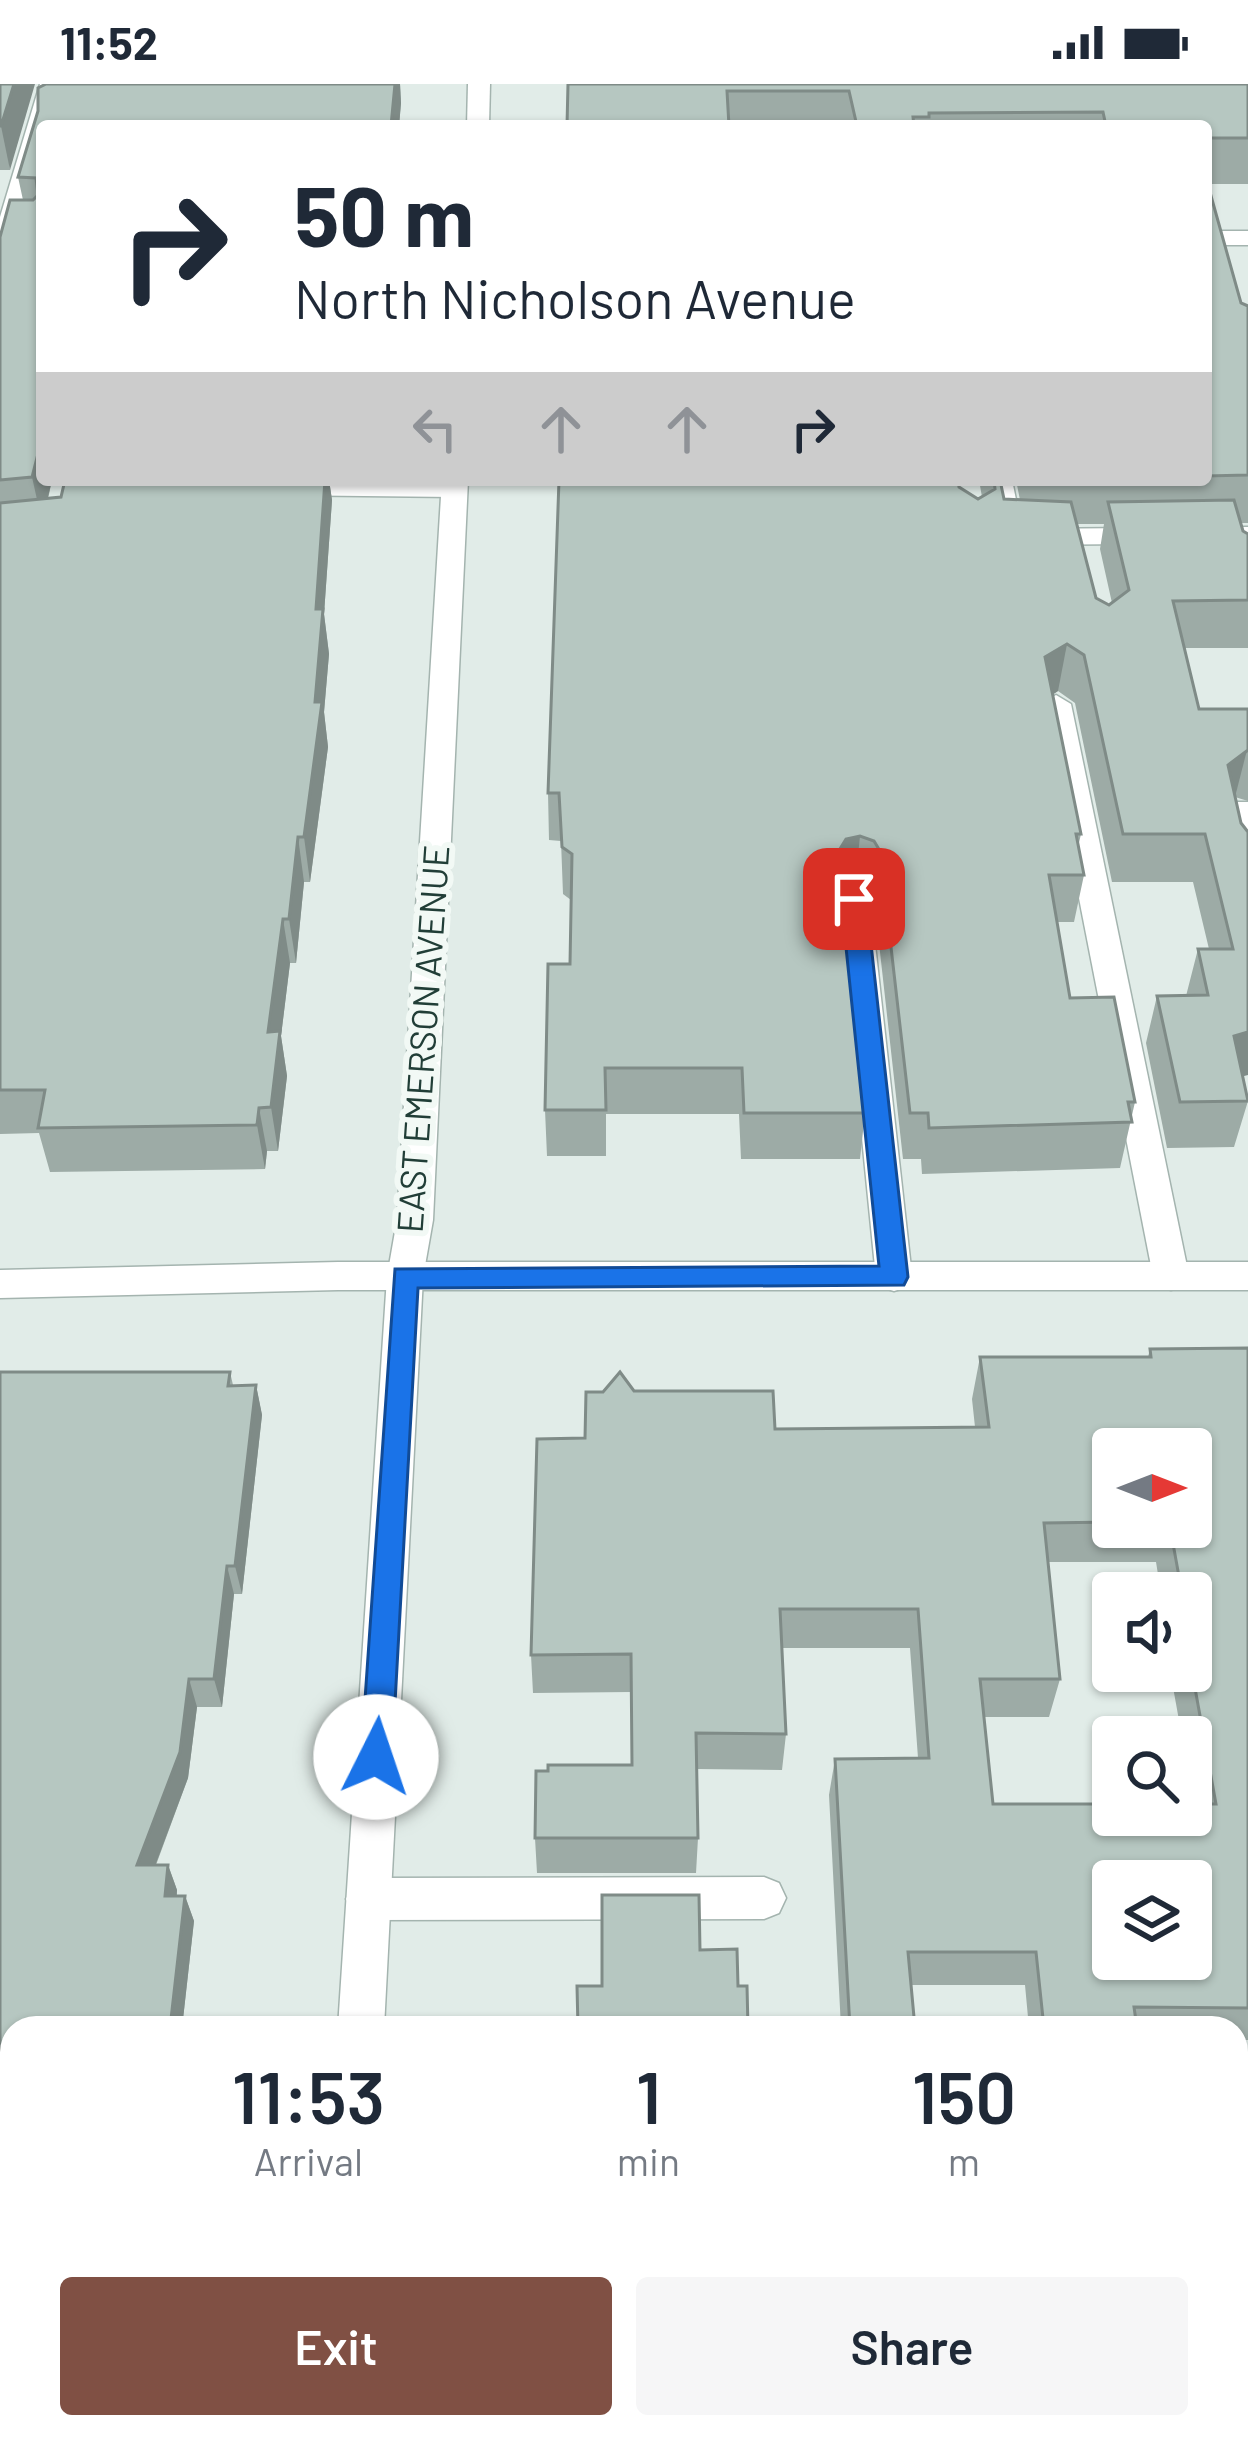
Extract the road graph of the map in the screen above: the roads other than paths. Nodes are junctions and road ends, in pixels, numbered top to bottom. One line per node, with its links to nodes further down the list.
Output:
1 (51, 84): 3 (street)
2 (479, 84): 4 (street)
3 (40, 120)
4 (478, 120)
5 (36, 132): 7 (street)
6 (36, 232): 7 (street)
7 (4, 233)
8 (1248, 238): 9 (street)
9 (1215, 246)
10 (372, 486): 13 (street)
11 (454, 486): 21 (street, EAST EMERSON AVENUE)
12 (1000, 486): 14 (street)
13 (248, 489)
14 (1243, 541)
15 (1055, 704): 19 (street)
16 (1248, 812): 17 (street)
17 (1248, 868)
18 (854, 899): 22 (street)
19 (1171, 1276): 20 (street); 22 (street)
20 (1248, 1276)
21 (405, 1277): 22 (street); 23 (street); 25 (street, EAST EMERSON AVENUE)
22 (894, 1277)
23 (0, 1284)
24 (764, 1898): 25 (street)
25 (368, 1899): 26 (street, EAST EMERSON AVENUE)
26 (362, 2016)

